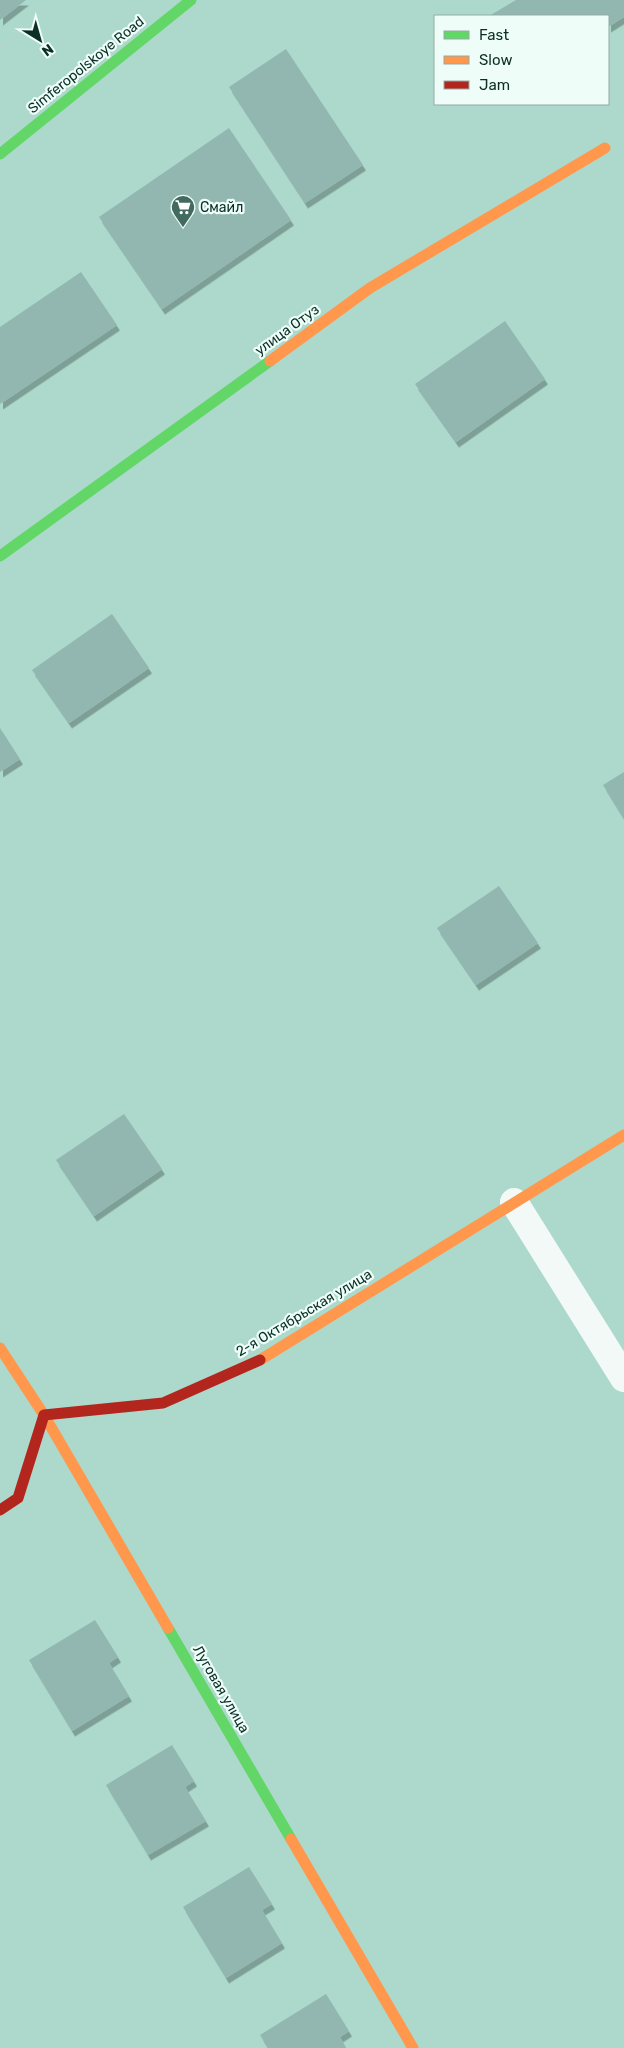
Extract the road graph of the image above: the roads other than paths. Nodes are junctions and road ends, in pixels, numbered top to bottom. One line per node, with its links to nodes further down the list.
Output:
1 (191, 0): 3 (street, Simferopolskoye Road)
2 (605, 148): 4 (street, улица Отуз)
3 (0, 154)
4 (0, 556)
5 (624, 1135): 6 (street, 2-я Октябрьская улица)
6 (514, 1202): 8 (street); 9 (street, 2-я Октябрьская улица)
7 (0, 1348): 9 (street, Луговая улица)
8 (624, 1378)
9 (44, 1415): 10 (street); 11 (street, Луговая улица)
10 (0, 1510)
11 (413, 2048)

